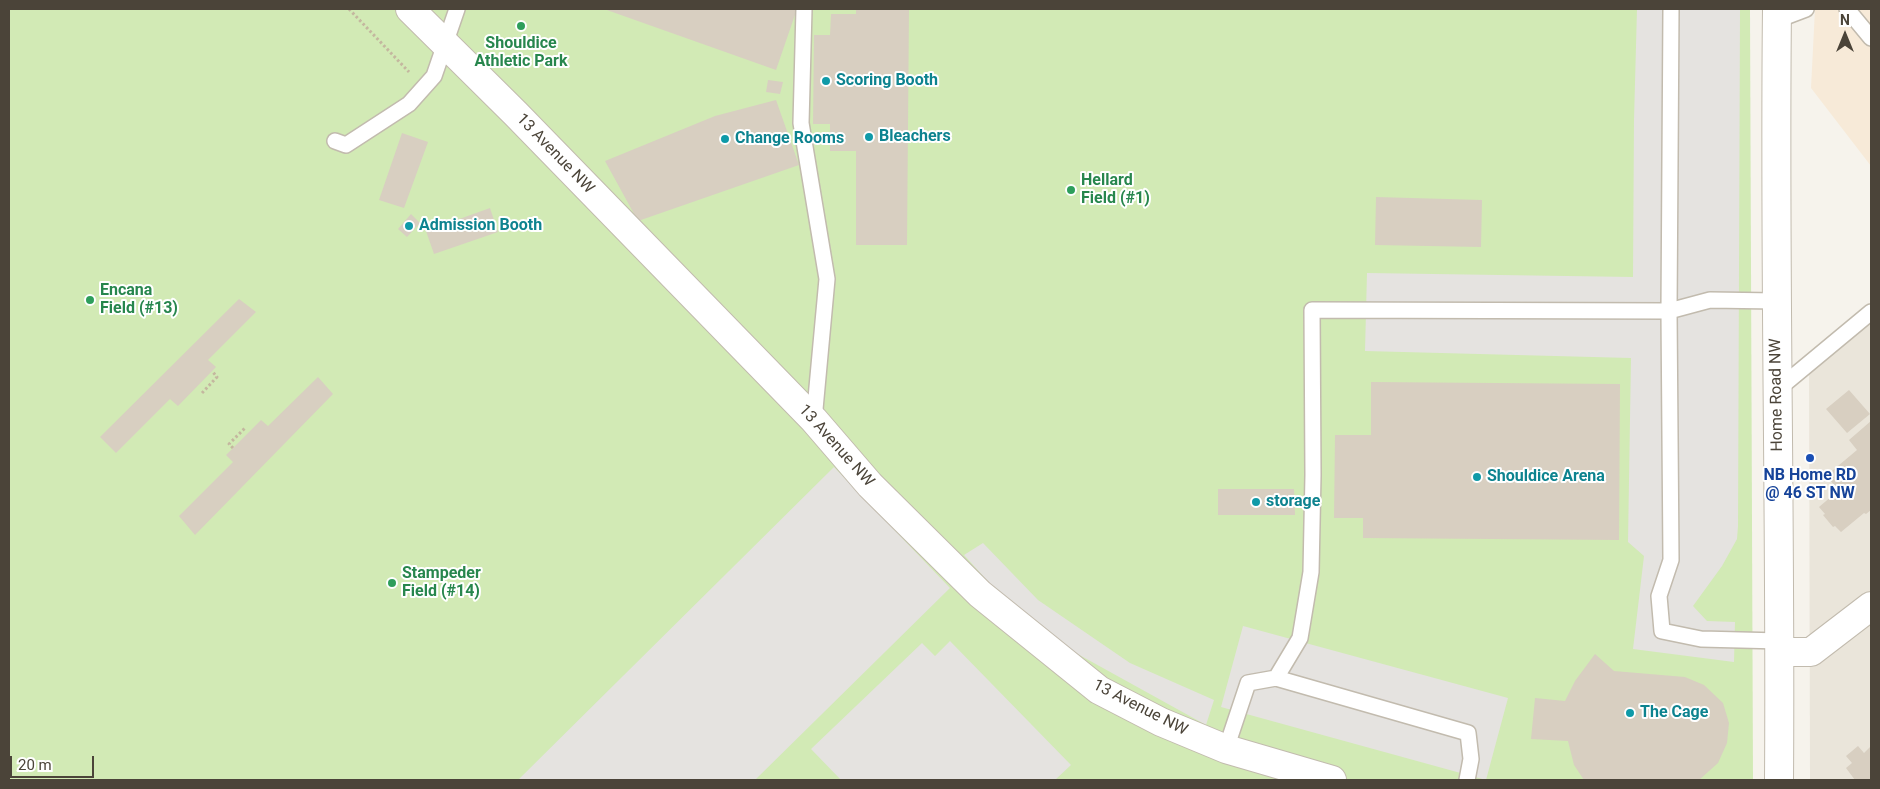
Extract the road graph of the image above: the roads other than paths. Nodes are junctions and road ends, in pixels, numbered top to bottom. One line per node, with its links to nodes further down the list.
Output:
1 (410, 9): 9 (street, 13 Avenue NW)
2 (457, 9): 9 (lane)
3 (804, 9): 15 (lane)
4 (1671, 9): 12 (lane)
5 (1806, 9): 7 (lane)
6 (1846, 9): 8 (lane)
7 (1777, 14): 11 (street, Home Road NW)
8 (1871, 38)
9 (445, 44): 10 (lane); 15 (street, 13 Avenue NW)
10 (334, 141)
11 (1776, 301): 12 (lane); 14 (street, Home Road NW)
12 (1669, 311): 17 (lane); 18 (lane)
13 (1871, 312): 14 (lane)
14 (1777, 390): 17 (street, Home Road NW)
15 (814, 420): 19 (street, 13 Avenue NW)
16 (1871, 606): 17 (street)
17 (1780, 646): 22 (street, Home Road NW)
18 (1276, 678): 19 (lane); 21 (lane)
19 (1226, 749): 20 (street, 13 Avenue NW)
20 (1332, 780)
21 (1467, 780)
22 (1779, 780)

